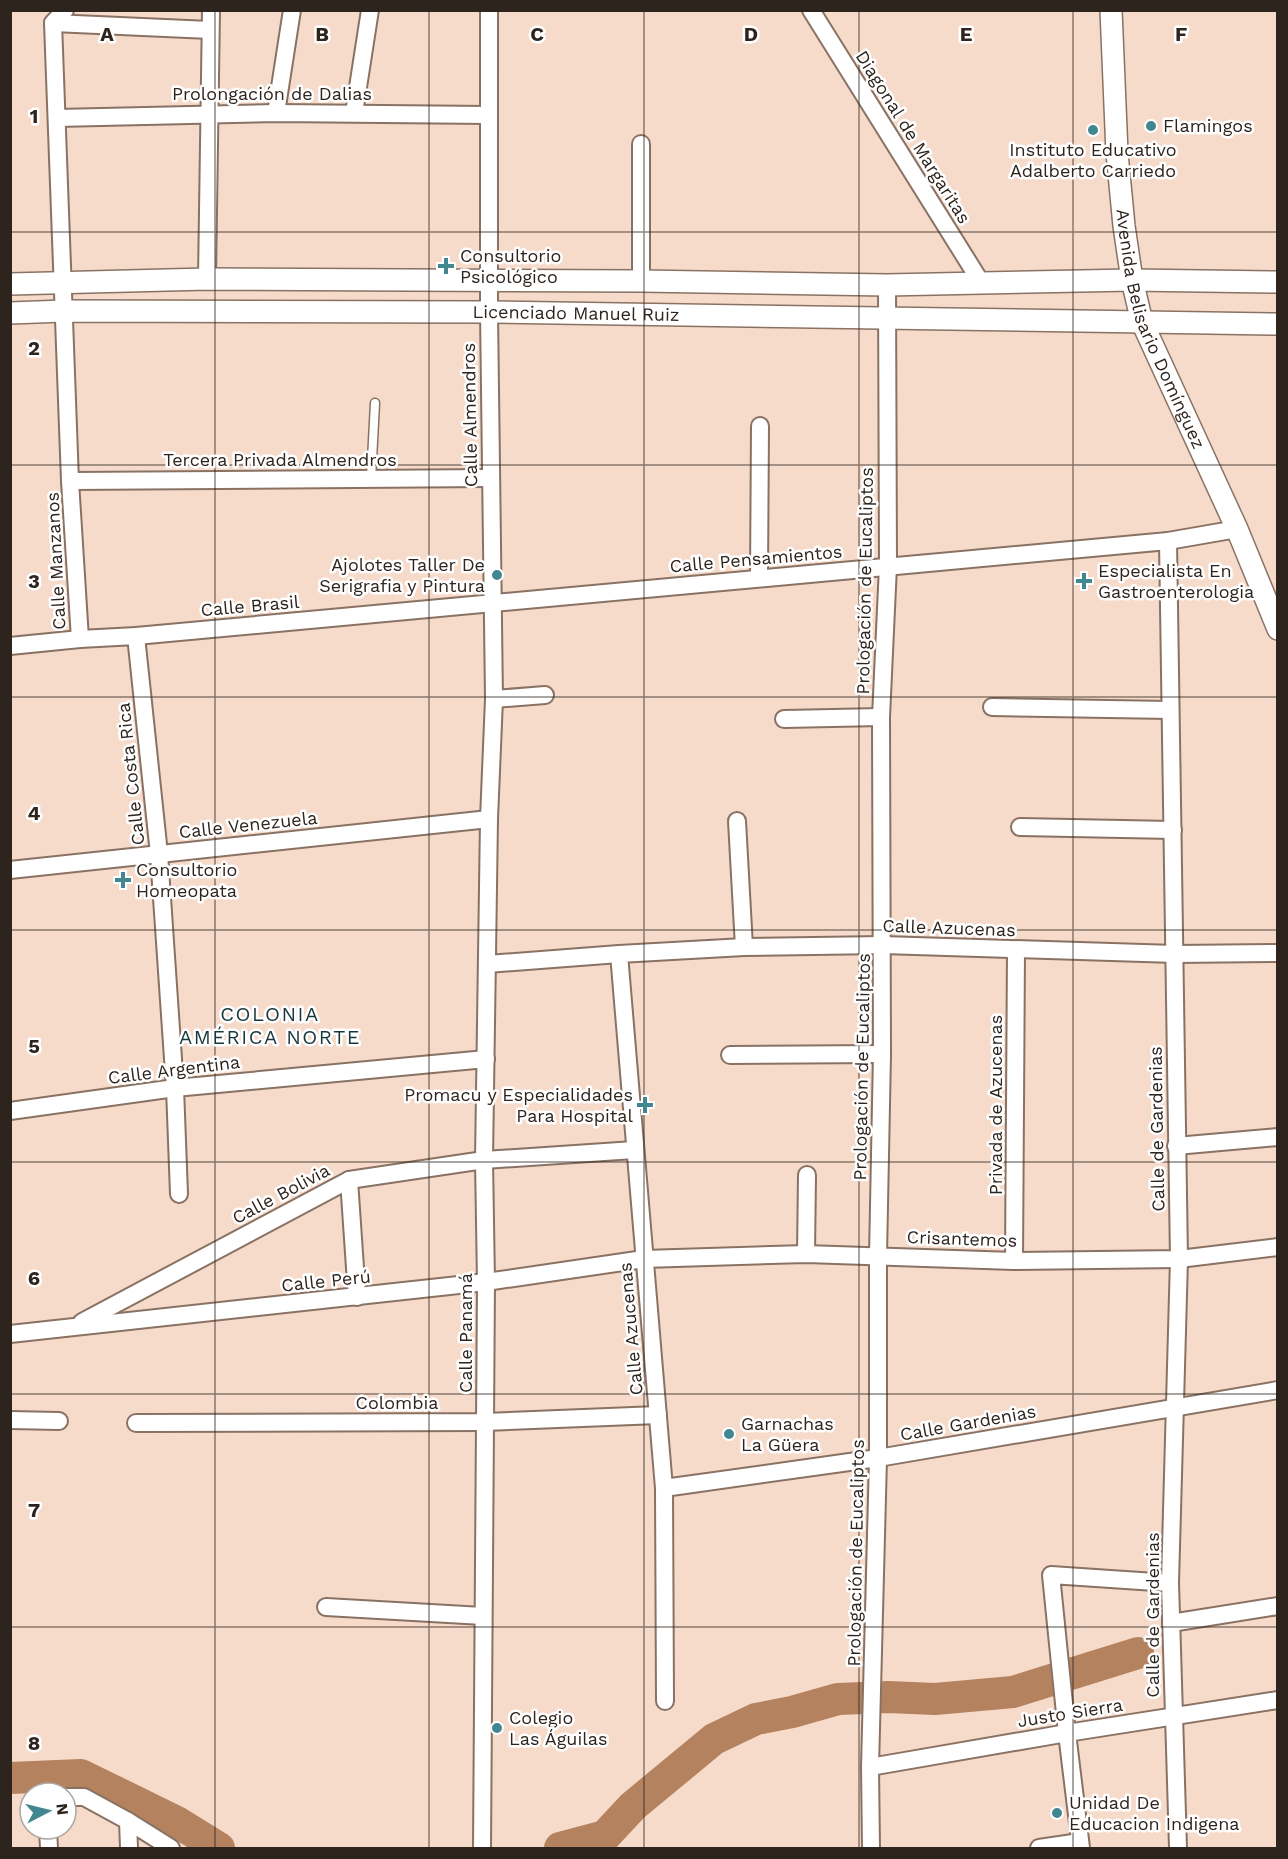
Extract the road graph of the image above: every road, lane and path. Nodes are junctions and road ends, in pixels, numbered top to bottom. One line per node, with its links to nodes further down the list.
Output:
1 (65, 10): 8 (street)
2 (211, 10): 9 (street)
3 (292, 10): 11 (street)
4 (370, 10): 12 (street)
5 (489, 10): 13 (street, Calle Almendros)
6 (811, 10): 23 (street, Diagonal de Margaritas)
7 (1111, 10): 18 (street, Avenida Belisario Domínguez)
8 (53, 23): 9 (street); 14 (street)
9 (210, 30): 10 (street)
10 (209, 113): 11 (street, Prolongación de Dalias); 14 (street, Prolongación de Dalias); 16 (street)
11 (276, 113): 12 (street, Prolongación de Dalias)
12 (354, 113): 13 (street, Prolongación de Dalias)
13 (488, 115): 19 (street, Calle Almendros)
14 (57, 118): 20 (street)
15 (640, 144): 17 (street)
16 (207, 279): 19 (street, Licenciado Manuel Ruiz); 20 (street, Licenciado Manuel Ruiz)
17 (641, 280): 19 (street, Licenciado Manuel Ruiz); 24 (street, Licenciado Manuel Ruiz)
18 (1132, 280): 21 (street, Licenciado Manuel Ruiz); 23 (street, Licenciado Manuel Ruiz); 29 (street, Avenida Belisario Domínguez)
19 (489, 281): 26 (street, Calle Almendros)
20 (63, 282): 22 (street, Licenciado Manuel Ruiz); 25 (street, Calle Manzanos)
21 (1278, 282)
22 (10, 284)
23 (982, 284): 24 (street, Licenciado Manuel Ruiz)
24 (887, 285): 28 (street, Prologación de Eucaliptos)
25 (64, 311): 26 (street, Licenciado Manuel Ruiz); 27 (street, Licenciado Manuel Ruiz); 35 (street, Calle Manzanos)
26 (489, 312): 28 (street, Licenciado Manuel Ruiz); 34 (street, Calle Almendros)
27 (10, 313)
28 (889, 319): 29 (street, Licenciado Manuel Ruiz); 38 (street, Prologación de Eucaliptos)
29 (1142, 322): 30 (street, Licenciado Manuel Ruiz); 36 (street, Avenida Belisario Domínguez)
30 (1278, 324)
31 (375, 403): 33 (lane)
32 (760, 426): 39 (street)
33 (370, 478): 34 (street, Tercera Privada Almendros); 35 (street, Tercera Privada Almendros)
34 (490, 478): 40 (street, Calle Almendros)
35 (70, 481): 43 (street, Calle Manzanos)
36 (1237, 530): 37 (street, Calle Pensamientos); 41 (street, Avenida Belisario Domínguez)
37 (1168, 541): 38 (street, Calle Pensamientos); 48 (street, Calle de Gardenias)
38 (888, 566): 39 (street, Calle Pensamientos); 49 (street, Prologación de Eucaliptos)
39 (759, 578): 40 (street, Calle Pensamientos)
40 (493, 603): 42 (street, Calle Brasil); 46 (street, Calle Almendros)
41 (1277, 629)
42 (136, 636): 43 (street, Calle Brasil); 55 (street, Calle Costa Rica)
43 (80, 639): 44 (street, Calle Brasil)
44 (10, 646)
45 (545, 695): 46 (street)
46 (494, 699): 51 (street, Calle Almendros)
47 (992, 707): 48 (street)
48 (1170, 710): 54 (street, Calle de Gardenias)
49 (881, 717): 50 (street); 57 (street, Prologación de Eucaliptos)
50 (784, 719)
51 (489, 819): 55 (street, Calle Venezuela); 63 (street, Calle Panamá)
52 (737, 822): 58 (street)
53 (1020, 827): 54 (street)
54 (1173, 830): 62 (street, Calle de Gardenias)
55 (159, 854): 56 (street, Calle Venezuela); 67 (street, Calle Costa Rica)
56 (10, 870)
57 (883, 945): 58 (street, Calle Azucenas); 59 (street, Calle Azucenas); 65 (street, Prologación de Eucaliptos)
58 (744, 947): 61 (street, Calle Azucenas)
59 (1016, 950): 62 (street, Calle Azucenas); 81 (street, Privada de Azucenas)
60 (1278, 953): 62 (street, Calle Azucenas)
61 (619, 954): 63 (street, Calle Azucenas); 71 (street, Calle Azucenas)
62 (1175, 954): 70 (street, Calle de Gardenias)
63 (487, 964): 66 (street, Calle Panamá)
64 (730, 1054): 65 (street)
65 (882, 1054): 78 (street, Prologación de Eucaliptos)
66 (486, 1059): 67 (street, Calle Argentina); 72 (street, Calle Panamá)
67 (175, 1088): 68 (street, Calle Argentina); 75 (street, Calle Costa Rica)
68 (10, 1111)
69 (1278, 1137): 70 (street)
70 (1176, 1146): 79 (street, Calle de Gardenias)
71 (634, 1150): 72 (street, Calle Bolivia); 80 (street, Calle Azucenas)
72 (484, 1160): 74 (street, Calle Bolivia); 82 (street, Calle Panamá)
73 (807, 1175): 77 (street)
74 (349, 1180): 83 (street); 84 (street, Calle Bolivia)
75 (179, 1194)
76 (1278, 1247): 79 (street, Crisantemos)
77 (806, 1254): 78 (street, Crisantemos); 80 (street, Crisantemos)
78 (878, 1256): 81 (street, Crisantemos); 93 (street, Prologación de Eucaliptos)
79 (1179, 1258): 81 (street, Crisantemos); 87 (street, Calle de Gardenias)
80 (644, 1259): 82 (street, Calle Perú); 88 (street, Calle Azucenas)
81 (1014, 1261)
82 (486, 1282): 83 (street, Calle Perú); 91 (street, Calle Panamá)
83 (357, 1297): 84 (street, Calle Perú)
84 (74, 1326): 85 (street, Calle Perú)
85 (10, 1334)
86 (1278, 1390): 87 (street, Calle Gardenias)
87 (1175, 1407): 93 (street, Calle Gardenias); 95 (street, Calle de Gardenias)
88 (658, 1415): 91 (street, Colombia); 94 (street, Calle Azucenas)
89 (10, 1420): 90 (street)
90 (60, 1421)
91 (485, 1422): 92 (street, Colombia); 98 (street, Calle Panamá)
92 (136, 1423)
93 (878, 1458): 94 (street, Calle Gardenias); 104 (street, Prologación de Eucaliptos)
94 (664, 1488): 101 (street, Calle Azucenas)
95 (1170, 1583): 99 (street, Calle de Gardenias); 103 (street)
96 (1278, 1606): 99 (street)
97 (326, 1607): 98 (street)
98 (483, 1616): 110 (street, Calle Panamá)
99 (1171, 1623): 102 (street, Calle de Gardenias)
100 (1278, 1700): 102 (street, Justo Sierra)
101 (665, 1701)
102 (1173, 1716): 103 (street, Justo Sierra); 113 (street, Calle de Gardenias)
103 (1067, 1733): 104 (street, Justo Sierra); 107 (street)
104 (870, 1767): 111 (street, Prologación de Eucaliptos)
105 (78, 1797): 106 (street)
106 (128, 1821): 108 (street); 109 (street)
107 (1081, 1845): 112 (street)
108 (129, 1848)
109 (171, 1848)
110 (482, 1848)
111 (871, 1848)
112 (1039, 1848)
113 (1179, 1848)

